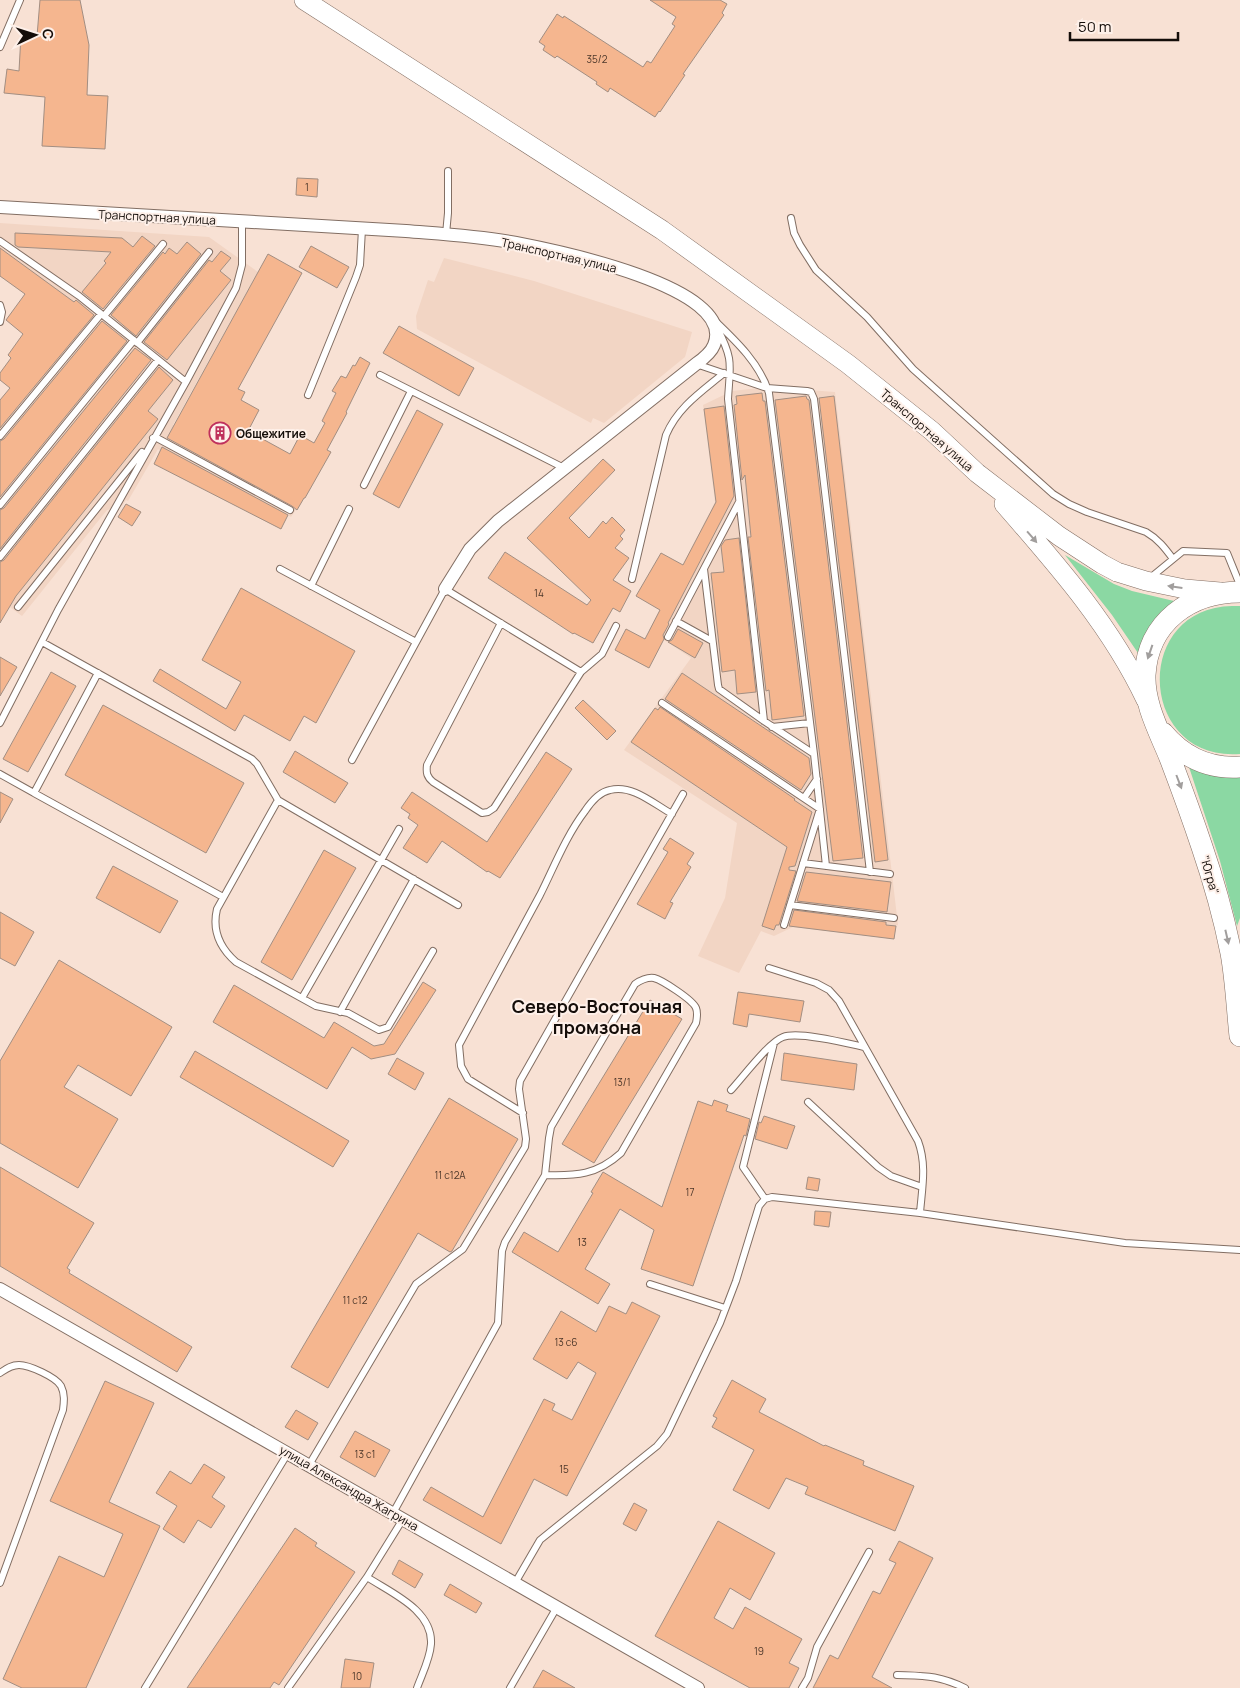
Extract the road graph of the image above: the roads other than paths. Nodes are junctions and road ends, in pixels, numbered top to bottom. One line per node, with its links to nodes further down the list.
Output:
1 (20, 0): 3 (lane)
2 (304, 0): 29 (main road, Транспортная улица)
3 (0, 47)
4 (448, 171): 9 (lane)
5 (0, 207): 7 (street, Транспортная улица)
6 (791, 218): 36 (lane)
7 (242, 222): 8 (street, Транспортная улица); 22 (lane)
8 (362, 229): 9 (street, Транспортная улица); 25 (lane)
9 (446, 234): 15 (street, Транспортная улица)
10 (0, 241): 14 (lane)
11 (163, 244): 14 (lane)
12 (209, 252): 17 (lane)
13 (0, 305): 16 (lane)
14 (103, 315): 17 (lane); 26 (lane)
15 (711, 319): 19 (street); 21 (lane); 23 (lane)
16 (0, 322)
17 (135, 341): 18 (lane); 32 (lane)
18 (158, 360): 22 (lane); 35 (lane)
19 (696, 364): 21 (lane); 28 (street)
20 (380, 375): 24 (lane)
21 (727, 375): 23 (lane); 31 (lane); 39 (lane)
22 (186, 382): 27 (lane)
23 (767, 388): 58 (lane); 75 (lane)
24 (411, 391): 28 (lane); 30 (lane)
25 (308, 396)
26 (0, 436)
27 (155, 437): 34 (lane); 44 (lane); 50 (lane)
28 (564, 468): 42 (street)
29 (978, 473): 40 (main road); 55 (main road, one-way to 55)
30 (364, 485)
31 (740, 501): 38 (lane); 56 (lane)
32 (0, 505)
33 (349, 509): 41 (lane)
34 (290, 510)
35 (0, 557)
36 (1173, 559): 40 (lane); 43 (lane)
37 (280, 569): 41 (lane)
38 (704, 569): 45 (lane); 49 (lane)
39 (632, 579)
40 (1146, 581): 43 (main road, one-way to 40)
41 (311, 586): 51 (lane)
42 (445, 589): 46 (lane); 51 (lane)
43 (1235, 590): 55 (highway, "Югра", one-way to 55)
44 (18, 607)
45 (676, 621): 48 (lane); 49 (lane)
46 (501, 624): 52 (lane); 52 (lane)
47 (616, 626): 52 (lane)
48 (668, 637)
49 (712, 641): 56 (lane)
50 (42, 642): 53 (lane); 57 (lane)
51 (416, 642): 61 (lane)
52 (581, 672)
53 (98, 673): 65 (lane); 68 (lane)
54 (662, 703): 67 (lane)
55 (1154, 718): 62 (highway, "Югра"); 87 (highway, "Югра", one-way to 87)
56 (764, 722): 59 (lane)
57 (0, 723)
58 (810, 724): 59 (lane); 60 (lane)
59 (772, 727): 60 (lane)
60 (814, 754): 64 (lane)
61 (352, 760)
62 (1240, 767)
63 (0, 774): 65 (lane)
64 (817, 779): 67 (lane); 69 (lane)
65 (34, 793): 78 (lane)
66 (684, 794): 70 (lane)
67 (804, 798): 69 (lane)
68 (278, 800): 72 (lane); 78 (lane)
69 (820, 809): 73 (lane); 74 (lane)
70 (672, 814): 92 (lane); 92 (lane)
71 (398, 830): 72 (lane)
72 (381, 860): 77 (lane); 85 (lane)
73 (803, 863): 74 (lane); 80 (lane)
74 (826, 866): 75 (lane)
75 (870, 872): 76 (lane)
76 (890, 874)
77 (414, 879): 79 (lane); 86 (lane)
78 (224, 897): 85 (lane)
79 (458, 905)
80 (790, 905): 81 (lane); 82 (lane)
81 (894, 918)
82 (784, 925)
83 (433, 952): 86 (lane)
84 (769, 968): 89 (lane)
85 (302, 998): 86 (lane)
86 (340, 1012)
87 (1240, 1036)
88 (774, 1043): 89 (lane); 90 (lane); 95 (lane)
89 (864, 1047): 94 (lane)
90 (731, 1090)
91 (808, 1102): 94 (lane)
92 (523, 1113): 103 (lane)
93 (546, 1175): 93 (lane); 104 (lane)
94 (922, 1187): 96 (lane)
95 (765, 1199): 96 (lane); 100 (lane)
96 (920, 1213): 97 (lane)
97 (1240, 1250)
98 (650, 1284): 100 (lane)
99 (0, 1290): 102 (street, улица Александра Жагрина)
100 (726, 1308): 108 (lane)
101 (0, 1373): 107 (lane)
102 (288, 1453): 103 (street, улица Александра Жагрина); 111 (lane)
103 (310, 1465): 104 (street, улица Александра Жагрина)
104 (398, 1516): 106 (lane); 108 (street, улица Александра Жагрина)
105 (869, 1552): 116 (lane)
106 (367, 1577): 112 (lane); 113 (lane)
107 (0, 1583)
108 (515, 1583): 109 (street, улица Александра Жагрина)
109 (557, 1607): 114 (lane); 115 (street, улица Александра Жагрина)
110 (897, 1675): 117 (lane)
111 (145, 1688)
112 (288, 1688)
113 (417, 1688)
114 (510, 1688)
115 (698, 1688)
116 (802, 1688)
117 (965, 1688)

